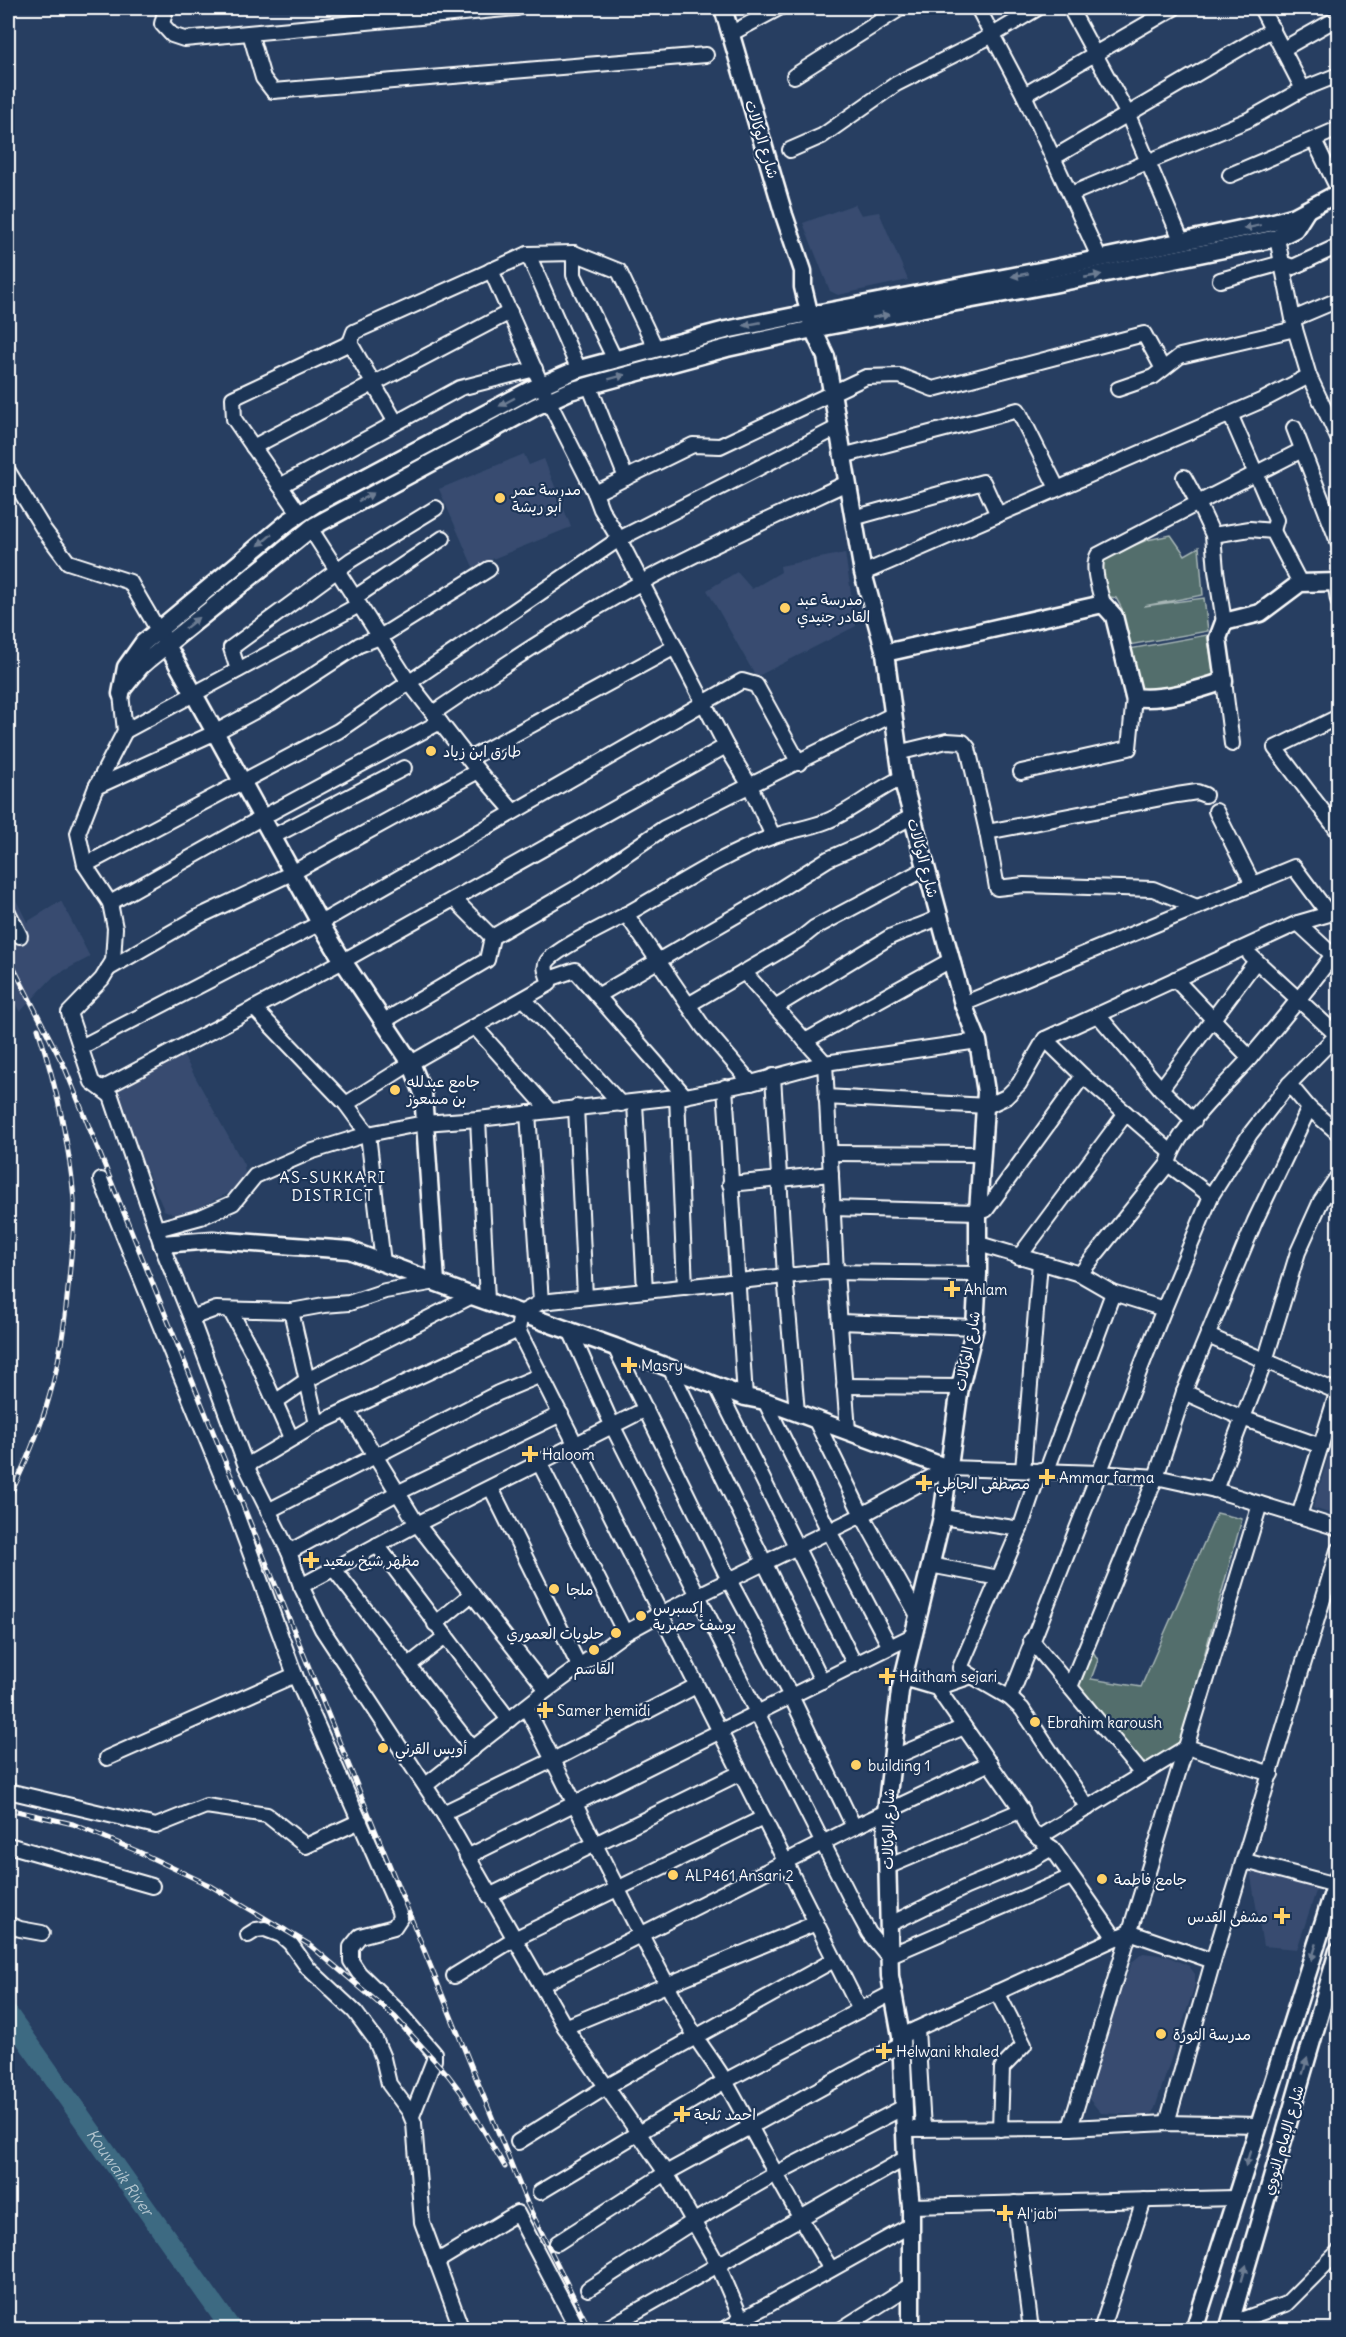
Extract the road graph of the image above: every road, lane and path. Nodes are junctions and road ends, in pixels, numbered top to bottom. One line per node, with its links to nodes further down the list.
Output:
1 (166, 8): 13 (street)
2 (517, 8): 13 (street)
3 (723, 8): 14 (street, شارع الوكالات)
4 (779, 8): 14 (street)
5 (901, 8): 20 (street)
6 (978, 8): 15 (street)
7 (1038, 8): 15 (street)
8 (1070, 8): 18 (street)
9 (1174, 8): 18 (street)
10 (1261, 8): 12 (street)
11 (1338, 18): 16 (street)
12 (1273, 28): 16 (street); 23 (street)
13 (250, 33): 17 (street)
14 (730, 34): 45 (street, شارع الوكالات)
15 (991, 36): 22 (street); 26 (street)
16 (1283, 49): 21 (street)
17 (706, 55)
18 (1095, 55): 22 (street); 23 (street)
19 (1338, 75): 21 (street)
20 (794, 76)
21 (1303, 89): 28 (street)
22 (1024, 95): 27 (street)
23 (1128, 114): 27 (street); 28 (street)
24 (1338, 129): 25 (street)
25 (1314, 140): 29 (street); 30 (street)
26 (790, 150)
27 (1053, 158): 31 (street)
28 (1148, 161): 31 (street); 34 (street)
29 (1230, 175)
30 (1338, 191): 32 (street)
31 (1071, 194): 38 (street)
32 (1307, 210): 33 (street); 34 (street, one-way to 34)
33 (1277, 237): 39 (street); 41 (street, one-way to 33)
34 (1182, 242): 38 (street)
35 (1338, 246): 39 (street)
36 (574, 253): 37 (street); 48 (street); 49 (street)
37 (528, 254): 40 (street); 51 (street)
38 (1100, 259): 41 (street)
39 (1282, 263): 42 (street); 46 (street)
40 (491, 270): 44 (street); 47 (street)
41 (1051, 276): 45 (street)
42 (1220, 280)
43 (1338, 300): 46 (street)
44 (510, 312): 53 (street); 54 (street)
45 (816, 320): 48 (street, one-way to 48); 55 (street, one-way to 45); 57 (street, شارع الوكالات)
46 (1294, 324): 50 (street); 52 (street)
47 (350, 343): 54 (street); 64 (street)
48 (656, 348): 49 (street)
49 (615, 360): 51 (street)
50 (1162, 369): 56 (street); 57 (street)
51 (579, 370): 53 (street)
52 (1309, 376): 59 (street); 63 (street)
53 (538, 377): 58 (street); 60 (street); 75 (street, one-way to 75)
54 (374, 383): 60 (street); 64 (street)
55 (589, 385): 58 (street); 70 (street)
56 (1118, 389)
57 (832, 393): 61 (street, شارع الوكالات); 70 (street)
58 (549, 400): 74 (street); 78 (street, one-way to 58)
59 (1230, 414): 68 (street); 73 (street)
60 (395, 421): 72 (street)
61 (837, 428): 66 (street, شارع الوكالات); 86 (street)
62 (1294, 428): 65 (street)
63 (1338, 438)
64 (253, 447): 72 (street)
65 (1302, 450): 68 (street); 87 (street)
66 (843, 456): 71 (street, شارع الوكالات); 73 (street)
67 (8, 471): 98 (street)
68 (1257, 472): 76 (street); 83 (street)
69 (1184, 477): 76 (street)
70 (626, 478): 74 (street)
71 (847, 483): 81 (street, شارع الوكالات); 92 (street)
72 (280, 486): 79 (street)
73 (1057, 488): 80 (street)
74 (595, 493): 86 (street)
75 (332, 495): 78 (street); 79 (street)
76 (1198, 503): 84 (street); 96 (street)
77 (436, 508): 89 (street)
78 (341, 510): 82 (street)
79 (299, 513): 98 (street, one-way to 98)
80 (998, 515): 81 (street); 90 (street)
81 (853, 518): 90 (street, شارع الوكالات)
82 (310, 528): 89 (street); 98 (street, one-way to 82)
83 (1273, 531): 84 (street); 93 (street)
84 (1213, 535): 97 (street)
85 (443, 538): 95 (street)
86 (619, 539): 92 (street); 103 (street)
87 (1338, 542)
88 (489, 569): 99 (street)
89 (337, 571): 95 (street); 102 (street)
90 (863, 573): 101 (street, شارع الوكالات)
91 (1337, 581): 93 (street); 94 (street)
92 (641, 583): 100 (street); 111 (street)
93 (1300, 584): 97 (street)
94 (1338, 600)
95 (356, 601): 99 (street); 102 (street)
96 (1103, 604): 101 (street); 107 (street)
97 (1224, 622): 104 (street)
98 (162, 637): 105 (street); 106 (street)
99 (380, 638): 103 (street); 113 (street)
100 (675, 647): 108 (street); 118 (street)
101 (885, 653): 109 (street, شارع الوكالات)
102 (237, 670): 105 (street)
103 (408, 681): 111 (street); 122 (street)
104 (1224, 681): 107 (street); 114 (street)
105 (193, 693): 112 (street); 113 (street)
106 (121, 694): 112 (street)
107 (1134, 697): 120 (street)
108 (704, 702): 115 (street); 117 (street); 126 (street)
109 (892, 715): 116 (street, شارع الوكالات); 117 (street)
110 (1338, 717): 130 (street)
111 (437, 718): 118 (street); 129 (street)
112 (125, 732): 124 (street)
113 (214, 733): 122 (street); 124 (street)
114 (1232, 744)
115 (726, 746): 123 (street); 138 (street)
116 (897, 753): 121 (street, شارع الوكالات); 131 (street)
117 (799, 763): 123 (street)
118 (474, 765): 126 (street); 136 (street)
119 (404, 768): 133 (street)
120 (1021, 772)
121 (902, 778): 128 (street, شارع الوكالات); 132 (street)
122 (242, 783): 129 (street); 134 (street)
123 (750, 786): 132 (street); 148 (street)
124 (96, 787): 134 (street)
125 (1205, 795): 131 (street)
126 (513, 811): 145 (street)
127 (1216, 811): 137 (street)
128 (911, 817): 135 (street, شارع الوكالات); 151 (street)
129 (261, 818): 133 (street); 139 (street)
130 (1338, 831)
131 (987, 832): 140 (street)
132 (773, 836): 143 (street)
133 (272, 837): 136 (street)
134 (85, 865): 139 (street)
135 (926, 869): 144 (street, شارع الوكالات); 156 (street)
136 (292, 873): 145 (street); 155 (street)
137 (1253, 884): 140 (street); 142 (street)
138 (454, 899): 148 (street); 153 (street)
139 (110, 903): 155 (street)
140 (1197, 907): 162 (street)
141 (8, 912): 147 (street)
142 (1334, 913): 146 (street)
143 (626, 914): 151 (street); 157 (street)
144 (939, 917): 152 (street, شارع الوكالات); 164 (street)
145 (320, 923): 153 (street); 174 (street)
146 (1298, 923): 149 (street); 150 (street)
147 (21, 936)
148 (492, 937): 168 (street)
149 (1242, 948): 154 (street); 158 (street)
150 (1336, 958): 161 (street)
151 (658, 960): 159 (street); 163 (street)
152 (951, 960): 162 (street, شارع الوكالات); 172 (street)
153 (343, 961): 165 (street); 168 (street)
154 (1256, 961): 161 (street); 167 (street)
155 (108, 969): 174 (street)
156 (744, 972): 163 (street); 164 (street)
157 (549, 979): 159 (street); 160 (street)
158 (1175, 979): 166 (street); 167 (street)
159 (598, 995): 185 (street)
160 (524, 999): 169 (street); 187 (street)
161 (1299, 1000): 170 (street); 175 (street)
162 (963, 1004): 173 (street, شارع الوكالات)
163 (688, 1005): 180 (street)
164 (775, 1006): 172 (street)
165 (254, 1008): 183 (street); 188 (street)
166 (1098, 1016): 171 (street); 184 (street)
167 (1214, 1019): 175 (street); 184 (street)
168 (384, 1021): 176 (street)
169 (475, 1027): 176 (street); 192 (street)
170 (1338, 1036): 181 (street)
171 (1045, 1039): 179 (street); 189 (street)
172 (805, 1041): 177 (street)
173 (978, 1041): 177 (street); 189 (street, شارع الوكالات)
174 (81, 1047): 183 (street)
175 (1250, 1058): 196 (street)
176 (411, 1063): 188 (street); 197 (street)
177 (825, 1063): 178 (street); 186 (street)
178 (773, 1076): 180 (street); 205 (street)
179 (1083, 1076): 194 (street); 210 (street)
180 (752, 1083): 182 (street)
181 (1289, 1084): 191 (street); 208 (street)
182 (725, 1087): 185 (street); 207 (street)
183 (102, 1089): 211 (street)
184 (1161, 1089): 196 (street)
185 (681, 1096): 187 (street); 222 (street)
186 (826, 1098): 189 (street); 200 (street)
187 (628, 1103): 190 (street); 223 (street)
188 (346, 1104): 199 (street)
189 (987, 1106): 201 (street, شارع الوكالات)
190 (576, 1107): 192 (street); 225 (street)
191 (1309, 1108): 198 (street); 237 (street)
192 (549, 1110): 193 (street)
193 (528, 1113): 195 (street); 227 (street)
194 (1126, 1113): 202 (street); 213 (street)
195 (478, 1119): 197 (street); 226 (street)
196 (1194, 1121): 202 (street)
197 (424, 1123): 199 (street); 220 (street)
198 (1338, 1133)
199 (368, 1134): 211 (street); 215 (street)
200 (830, 1153): 201 (street); 203 (street)
201 (981, 1154): 210 (street, شارع الوكالات)
202 (1169, 1158): 208 (street); 218 (street)
203 (831, 1174): 205 (street); 209 (street)
204 (1338, 1176): 239 (street)
205 (779, 1179): 207 (street); 219 (street)
206 (100, 1180): 306 (street)
207 (730, 1184): 221 (street)
208 (1211, 1196): 228 (street)
209 (832, 1208): 210 (street); 216 (street)
210 (978, 1212): 212 (street, شارع الوكالات)
211 (159, 1237): 215 (street); 232 (street)
212 (979, 1244): 213 (street); 217 (street, شارع الوكالات)
213 (1019, 1257): 214 (street)
214 (1040, 1262): 218 (street); 267 (street)
215 (383, 1263): 220 (street)
216 (836, 1272): 217 (street); 219 (street); 233 (street)
217 (978, 1274): 234 (street, شارع الوكالات)
218 (1080, 1274): 224 (street)
219 (785, 1276): 221 (street); 253 (street)
220 (436, 1282): 226 (street); 230 (street)
221 (736, 1282): 222 (street); 248 (street)
222 (685, 1287): 223 (street)
223 (645, 1291): 225 (street)
224 (1113, 1293): 228 (street); 268 (street)
225 (585, 1297): 227 (street)
226 (480, 1298): 231 (street); 242 (street)
227 (541, 1302): 231 (street)
228 (1164, 1309): 269 (street)
229 (230, 1310): 230 (street); 232 (street); 250 (street)
230 (291, 1311): 242 (street)
231 (521, 1313): 235 (street); 236 (street)
232 (192, 1318): 265 (street)
233 (840, 1322): 234 (street); 244 (street)
234 (975, 1327): 245 (street, شارع الوكالات)
235 (518, 1330): 241 (street); 252 (street)
236 (570, 1330): 238 (street); 258 (street)
237 (1208, 1336): 239 (street); 247 (street)
238 (615, 1347): 240 (street); 251 (street)
239 (1265, 1361): 246 (street); 255 (street)
240 (670, 1368): 243 (street); 287 (street)
241 (541, 1375): 254 (street); 263 (street)
242 (307, 1380): 250 (street); 257 (street)
243 (716, 1385): 248 (street); 284 (street)
244 (844, 1386): 245 (street); 259 (street)
245 (960, 1387): 266 (street, شارع الوكالات)
246 (1338, 1391): 262 (street)
247 (1184, 1392): 255 (street); 270 (street)
248 (745, 1397): 249 (street)
249 (765, 1401): 253 (street); 282 (street)
250 (275, 1402): 260 (street)
251 (646, 1409): 258 (street); 291 (street)
252 (347, 1410): 257 (street); 263 (street)
253 (797, 1412): 256 (street)
254 (561, 1414): 261 (street); 273 (street)
255 (1242, 1418): 262 (street); 272 (street)
256 (816, 1419): 259 (street); 276 (street)
257 (316, 1424): 260 (street)
258 (613, 1426): 261 (street); 294 (street)
259 (848, 1431): 266 (street)
260 (291, 1438): 265 (street)
261 (576, 1445): 264 (street); 295 (street)
262 (1321, 1446): 277 (street)
263 (375, 1456): 273 (street); 275 (street)
264 (540, 1464): 271 (street); 298 (street)
265 (246, 1466): 275 (street)
266 (948, 1468): 267 (street); 276 (street); 278 (street, شارع الوكالات)
267 (1023, 1470): 268 (street)
268 (1044, 1470): 269 (street); 281 (street)
269 (1100, 1473): 270 (street); 301 (street)
270 (1156, 1478): 272 (street); 311 (street)
271 (491, 1488): 279 (street); 305 (street)
272 (1215, 1490): 274 (street)
273 (399, 1492): 279 (street); 286 (street)
274 (1260, 1504): 277 (street); 321 (street)
275 (268, 1511): 286 (street)
276 (862, 1515): 282 (street); 296 (street)
277 (1299, 1516): 280 (street)
278 (942, 1517): 281 (street); 288 (street, شارع الوكالات)
279 (417, 1524): 283 (street); 293 (street)
280 (1338, 1528)
281 (1020, 1529): 290 (street)
282 (829, 1531): 284 (street); 302 (street)
283 (377, 1545): 289 (street); 297 (street)
284 (795, 1547): 287 (street); 304 (street)
285 (1338, 1550): 329 (street)
286 (289, 1552): 292 (street)
287 (763, 1563): 291 (street); 309 (street)
288 (930, 1565): 290 (street); 296 (street, شارع الوكالات)
289 (334, 1569): 292 (street); 303 (street)
290 (999, 1578): 307 (street)
291 (729, 1580): 294 (street); 314 (street)
292 (301, 1586): 330 (street)
293 (472, 1594): 297 (street); 313 (street)
294 (698, 1595): 295 (street); 317 (street)
295 (660, 1614): 298 (street); 310 (street)
296 (917, 1614): 299 (street, شارع الوكالات)
297 (435, 1624): 300 (street)
298 (625, 1633): 305 (street)
299 (912, 1636): 302 (street); 308 (street, شارع الوكالات)
300 (445, 1638): 303 (street); 318 (street)
301 (1031, 1640): 311 (street); 315 (street)
302 (890, 1647): 304 (street)
303 (409, 1665): 322 (street)
304 (855, 1665): 309 (street)
305 (579, 1666): 313 (street)
306 (296, 1675): 323 (street); 338 (street)
307 (972, 1676): 312 (street); 315 (street)
308 (903, 1678): 312 (street); 324 (street, شارع الوكالات)
309 (822, 1681): 314 (street)
310 (696, 1686): 320 (street); 325 (street)
311 (1070, 1687): 328 (street)
312 (937, 1688): 319 (street)
313 (547, 1690): 316 (street)
314 (791, 1696): 317 (street); 339 (street)
315 (1010, 1698): 333 (street)
316 (526, 1707): 318 (street); 325 (street)
317 (757, 1713): 320 (street); 341 (street)
318 (509, 1720): 322 (street)
319 (964, 1726): 324 (street); 326 (street)
320 (719, 1732): 327 (street); 332 (street)
321 (1186, 1747): 328 (street); 329 (street); 357 (street)
322 (473, 1749): 330 (street)
323 (107, 1758)
324 (892, 1758): 335 (street, شارع الوكالات)
325 (553, 1760): 332 (street); 336 (street)
326 (990, 1763): 334 (street); 335 (street)
327 (740, 1773): 337 (street); 342 (street)
328 (1142, 1774): 333 (street)
329 (1271, 1774): 347 (street)
330 (426, 1785): 336 (street)
331 (8, 1791): 338 (street)
332 (575, 1803): 342 (street); 345 (street)
333 (1088, 1808): 340 (street)
334 (1022, 1810): 340 (street); 348 (street)
335 (886, 1812): 339 (street); 348 (street, شارع الوكالات)
336 (443, 1813): 345 (street)
337 (763, 1818): 346 (street); 352 (street)
338 (360, 1821): 380 (street)
339 (854, 1827): 341 (street)
340 (1038, 1838): 344 (street)
341 (823, 1842): 346 (street); 364 (street)
342 (596, 1844): 352 (street); 353 (street)
343 (8, 1845): 351 (street)
344 (1052, 1848): 349 (street); 356 (street)
345 (467, 1857): 353 (street)
346 (785, 1861): 354 (street); 359 (street)
347 (1245, 1861): 350 (street); 366 (street)
348 (887, 1867): 356 (street, شارع الوكالات)
349 (1071, 1877): 361 (street); 364 (street)
350 (1337, 1881): 382 (street, one-way to 382)
351 (152, 1886)
352 (618, 1889): 359 (street); 362 (street)
353 (489, 1896): 362 (street)
354 (816, 1923): 365 (street); 368 (street)
355 (8, 1924): 358 (street)
356 (888, 1925): 364 (street, شارع الوكالات)
357 (1129, 1932): 361 (street); 366 (street); 384 (street)
358 (42, 1933)
359 (640, 1934): 368 (street); 369 (street)
360 (248, 1935): 380 (street)
361 (1115, 1938): 371 (street)
362 (514, 1939): 367 (street); 369 (street)
363 (1338, 1951): 409 (street, شارع الإمام النووي, one-way to 363)
364 (888, 1956): 370 (street, شارع الوكالات)
365 (834, 1959): 372 (street); 375 (street)
366 (1213, 1961): 381 (street)
367 (454, 1976)
368 (667, 1984): 373 (street); 375 (street)
369 (541, 1985): 373 (street)
370 (894, 1992): 372 (street); 376 (street, شارع الوكالات)
371 (997, 1992): 374 (street); 387 (street)
372 (860, 2010): 377 (street)
373 (565, 2027): 378 (street)
374 (917, 2029): 376 (street); 386 (street)
375 (695, 2037): 377 (street); 378 (street)
376 (901, 2040): 379 (street, شارع الوكالات); 383 (street)
377 (725, 2082): 383 (street); 388 (street)
378 (606, 2087): 388 (street); 389 (street)
379 (904, 2107): 385 (street, شارع الوكالات); 392 (street)
380 (412, 2116): 403 (street)
381 (1167, 2123): 382 (street); 384 (street)
382 (1258, 2125): 394 (street, one-way to 394)
383 (750, 2128): 391 (street); 392 (street)
384 (1070, 2128): 387 (street)
385 (905, 2129): 386 (street); 390 (street, شارع الوكالات)
386 (923, 2129): 387 (street)
387 (1000, 2129)
388 (639, 2132): 391 (street); 393 (street)
389 (518, 2142)
390 (906, 2158): 397 (street, شارع الوكالات); 398 (street)
391 (666, 2173): 399 (street); 401 (street)
392 (777, 2174): 398 (street); 399 (street)
393 (540, 2192)
394 (1236, 2198): 395 (street); 418 (street)
395 (1144, 2200): 396 (street); 417 (street)
396 (1015, 2203): 397 (street); 416 (street)
397 (911, 2206): 400 (street, شارع الوكالات)
398 (799, 2218): 404 (street); 405 (street)
399 (694, 2221): 404 (street); 407 (street)
400 (911, 2225): 405 (street); 406 (street, شارع الوكالات)
401 (557, 2243)
402 (1338, 2252): 409 (street)
403 (436, 2262): 411 (street); 412 (street)
404 (718, 2265): 408 (street); 413 (street)
405 (831, 2269): 408 (street)
406 (911, 2285): 410 (street); 415 (street, شارع الوكالات)
407 (588, 2289)
408 (743, 2324): 414 (street)
409 (1229, 2327)
410 (842, 2329)
411 (462, 2330)
412 (578, 2330)
413 (609, 2330)
414 (723, 2330)
415 (911, 2330)
416 (1030, 2330)
417 (1101, 2330)
418 (1194, 2330)

